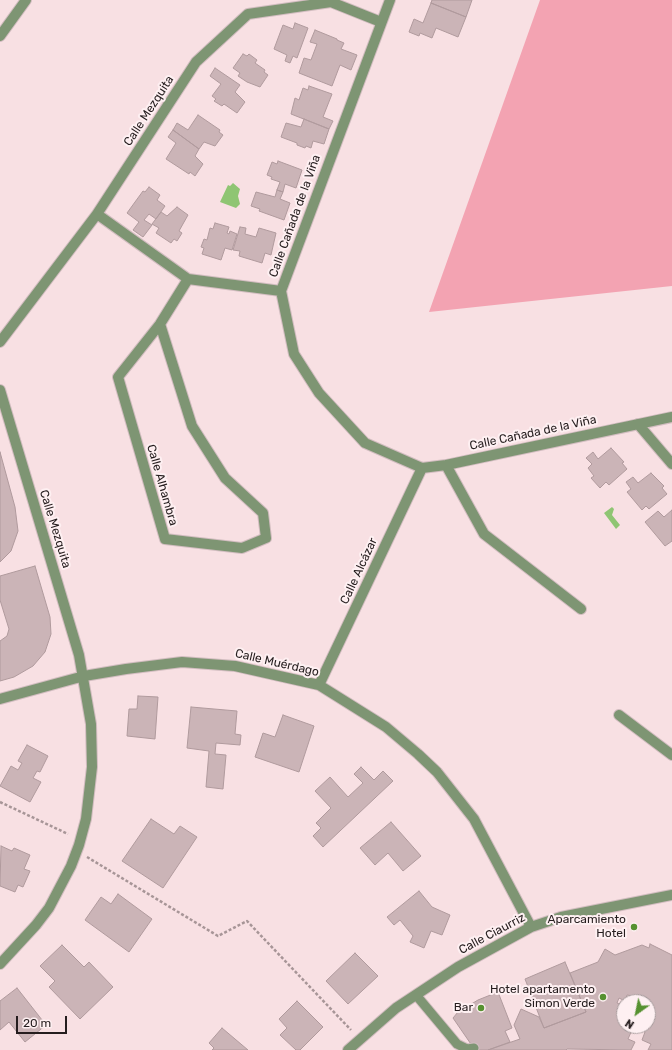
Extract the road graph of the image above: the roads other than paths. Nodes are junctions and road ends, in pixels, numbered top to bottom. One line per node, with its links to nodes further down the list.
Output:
1 (26, 0): 4 (street)
2 (390, 0): 3 (street, Calle Cañada de la Viña)
3 (381, 22): 5 (street, Calle Mezquita); 7 (street, Calle Cañada de la Viña)
4 (0, 36)
5 (96, 214): 6 (street); 9 (street, Calle Mezquita)
6 (188, 279): 7 (street); 8 (street, Calle Alhambra)
7 (281, 291): 15 (street, Calle Cañada de la Viña)
8 (160, 324): 8 (street, Calle Alhambra)
9 (0, 342)
10 (0, 390): 17 (street, Calle Mezquita)
11 (672, 417): 12 (street, Calle Cañada de la Viña)
12 (638, 424): 13 (street); 14 (street, Calle Cañada de la Viña)
13 (672, 464)
14 (446, 465): 15 (street, Calle Cañada de la Viña); 16 (street)
15 (422, 468): 18 (street, Calle Alcázar)
16 (581, 609)
17 (84, 676): 18 (street, Calle Muérdago); 19 (street, Calle Muérdago); 24 (street, Calle Mezquita)
18 (319, 685): 23 (street, Calle Muérdago)
19 (0, 699)
20 (618, 715): 21 (street)
21 (672, 755)
22 (672, 895): 23 (street, Calle Ciaurriz)
23 (530, 927): 25 (street, Calle Ciaurriz)
24 (0, 964)
25 (416, 995): 26 (lane); 27 (street, Calle Ciaurriz)
26 (474, 1048)
27 (348, 1050)

